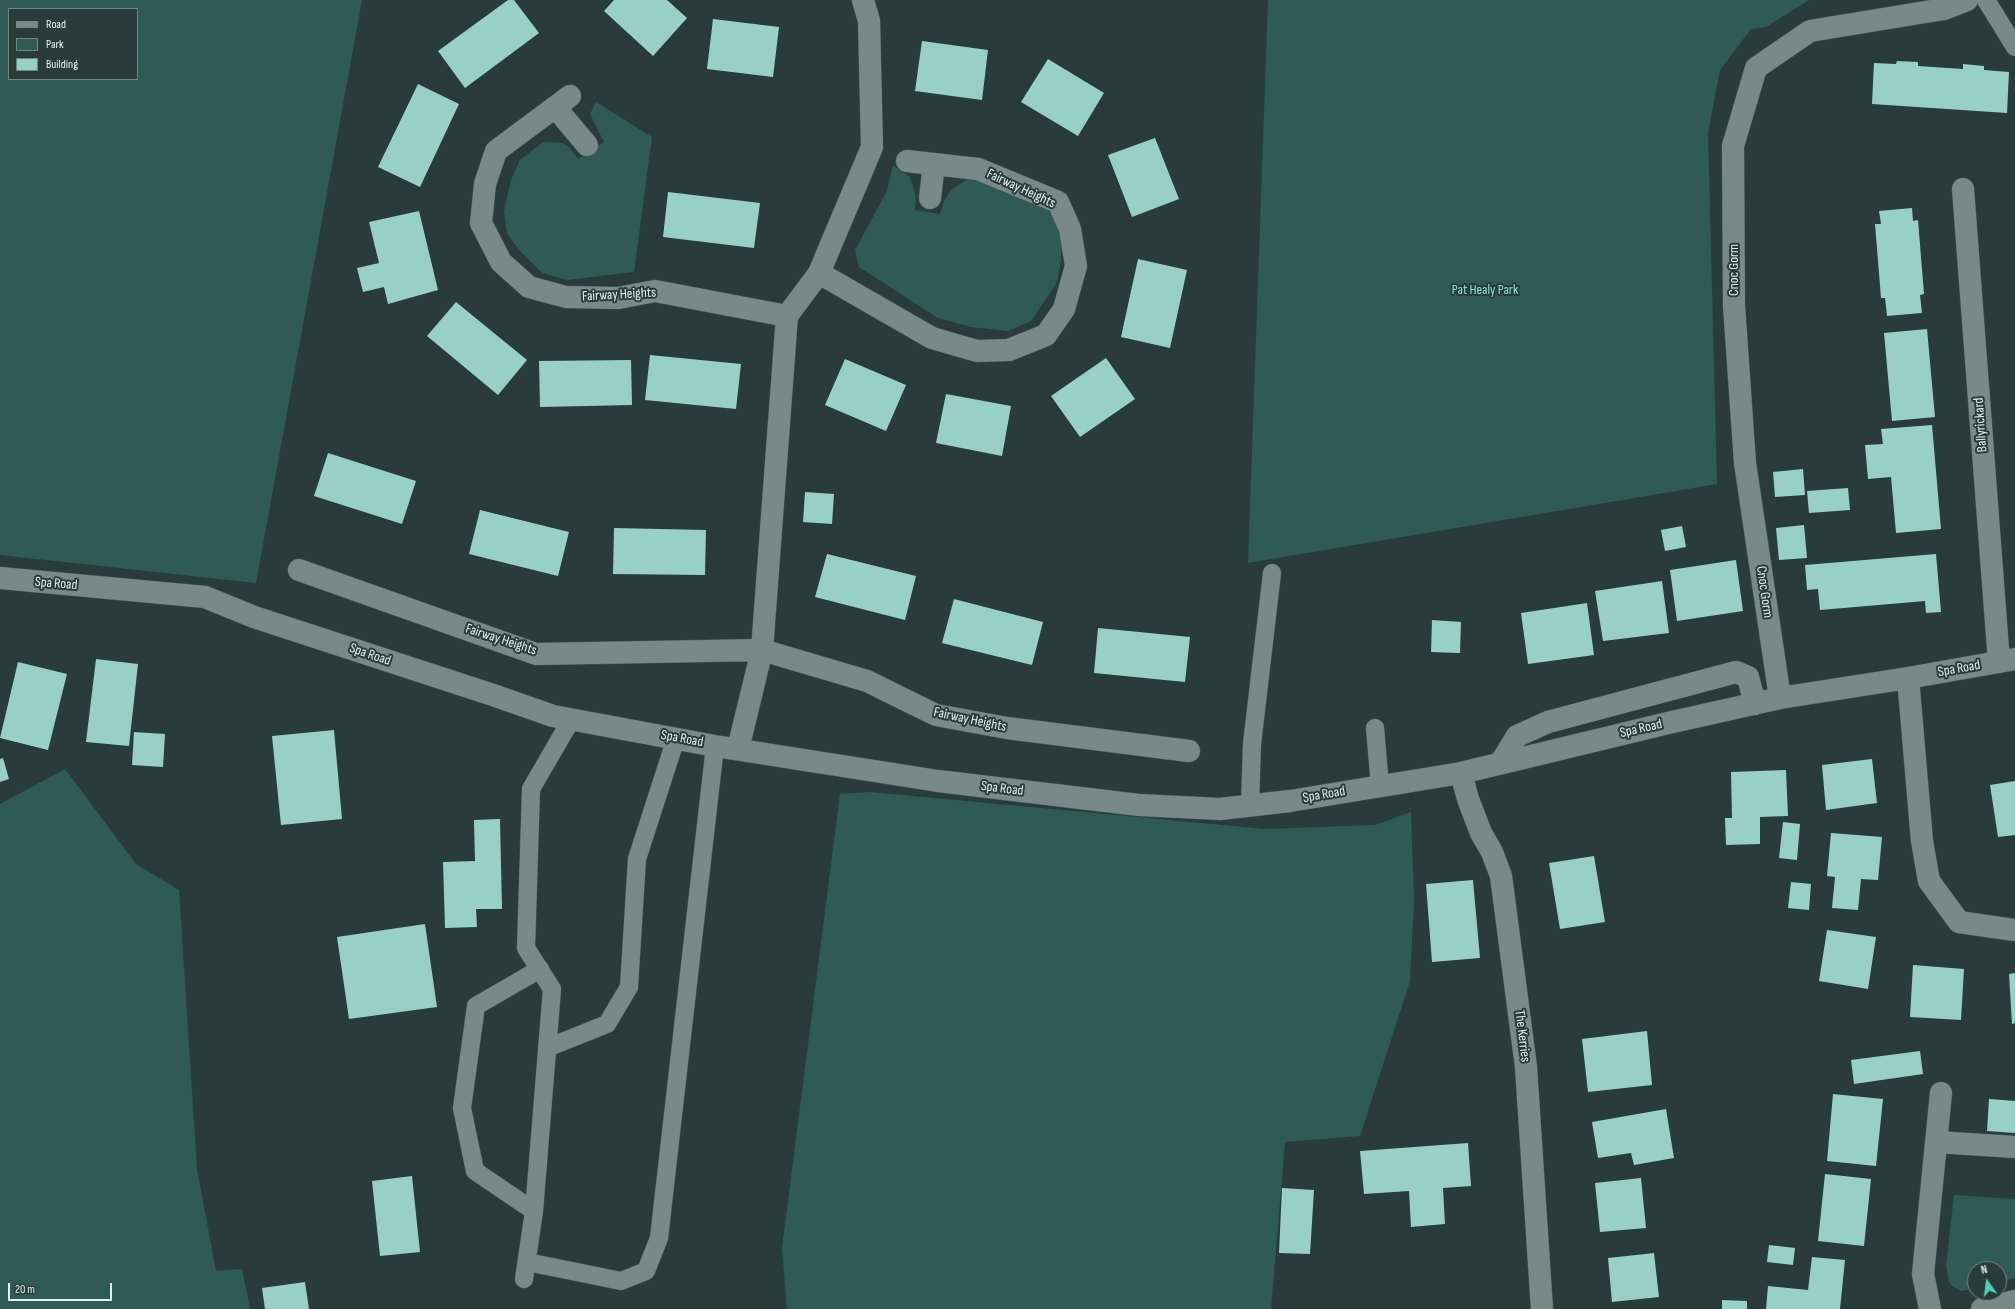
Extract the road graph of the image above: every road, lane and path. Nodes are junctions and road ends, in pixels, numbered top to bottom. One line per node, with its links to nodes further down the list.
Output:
1 (862, 0): 10 (street)
2 (1967, 0): 18 (street, Cnoc Gorm)
3 (1986, 0): 4 (lane)
4 (2015, 47)
5 (587, 145): 11 (street, Fairway Heights)
6 (907, 161): 7 (street, Fairway Heights)
7 (934, 164): 9 (street); 10 (street, Fairway Heights)
8 (1963, 189): 16 (street, Ballyrickard)
9 (930, 198)
10 (819, 273): 11 (street)
11 (787, 316): 15 (street)
12 (299, 570): 15 (street, Fairway Heights)
13 (1272, 572): 29 (lane)
14 (0, 578): 20 (street, Spa Road)
15 (762, 650): 24 (street); 25 (street, Fairway Heights)
16 (2007, 660): 17 (street, Spa Road)
17 (1908, 678): 18 (street, Spa Road); 30 (street)
18 (1780, 698): 19 (street, Spa Road)
19 (1755, 704): 26 (street, Spa Road); 26 (street)
20 (571, 720): 22 (street, Spa Road); 31 (lane)
21 (1375, 728): 28 (lane)
22 (676, 738): 23 (street, Spa Road); 32 (lane)
23 (715, 746): 24 (street, Spa Road); 36 (lane)
24 (738, 749): 29 (street, Spa Road)
25 (1189, 751)
26 (1501, 762): 27 (street, Spa Road)
27 (1461, 772): 28 (street, Spa Road); 38 (street, The Kerries)
28 (1380, 786): 29 (street, Spa Road)
29 (1250, 806)
30 (2015, 930)
31 (540, 969): 32 (lane); 36 (lane)
32 (547, 1048): 36 (lane)
33 (1942, 1093): 34 (street)
34 (1936, 1142): 35 (street); 39 (street)
35 (2015, 1146)
36 (534, 1211)
37 (2015, 1301): 40 (street)
38 (1542, 1309)
39 (1930, 1309)
40 (1982, 1309)

